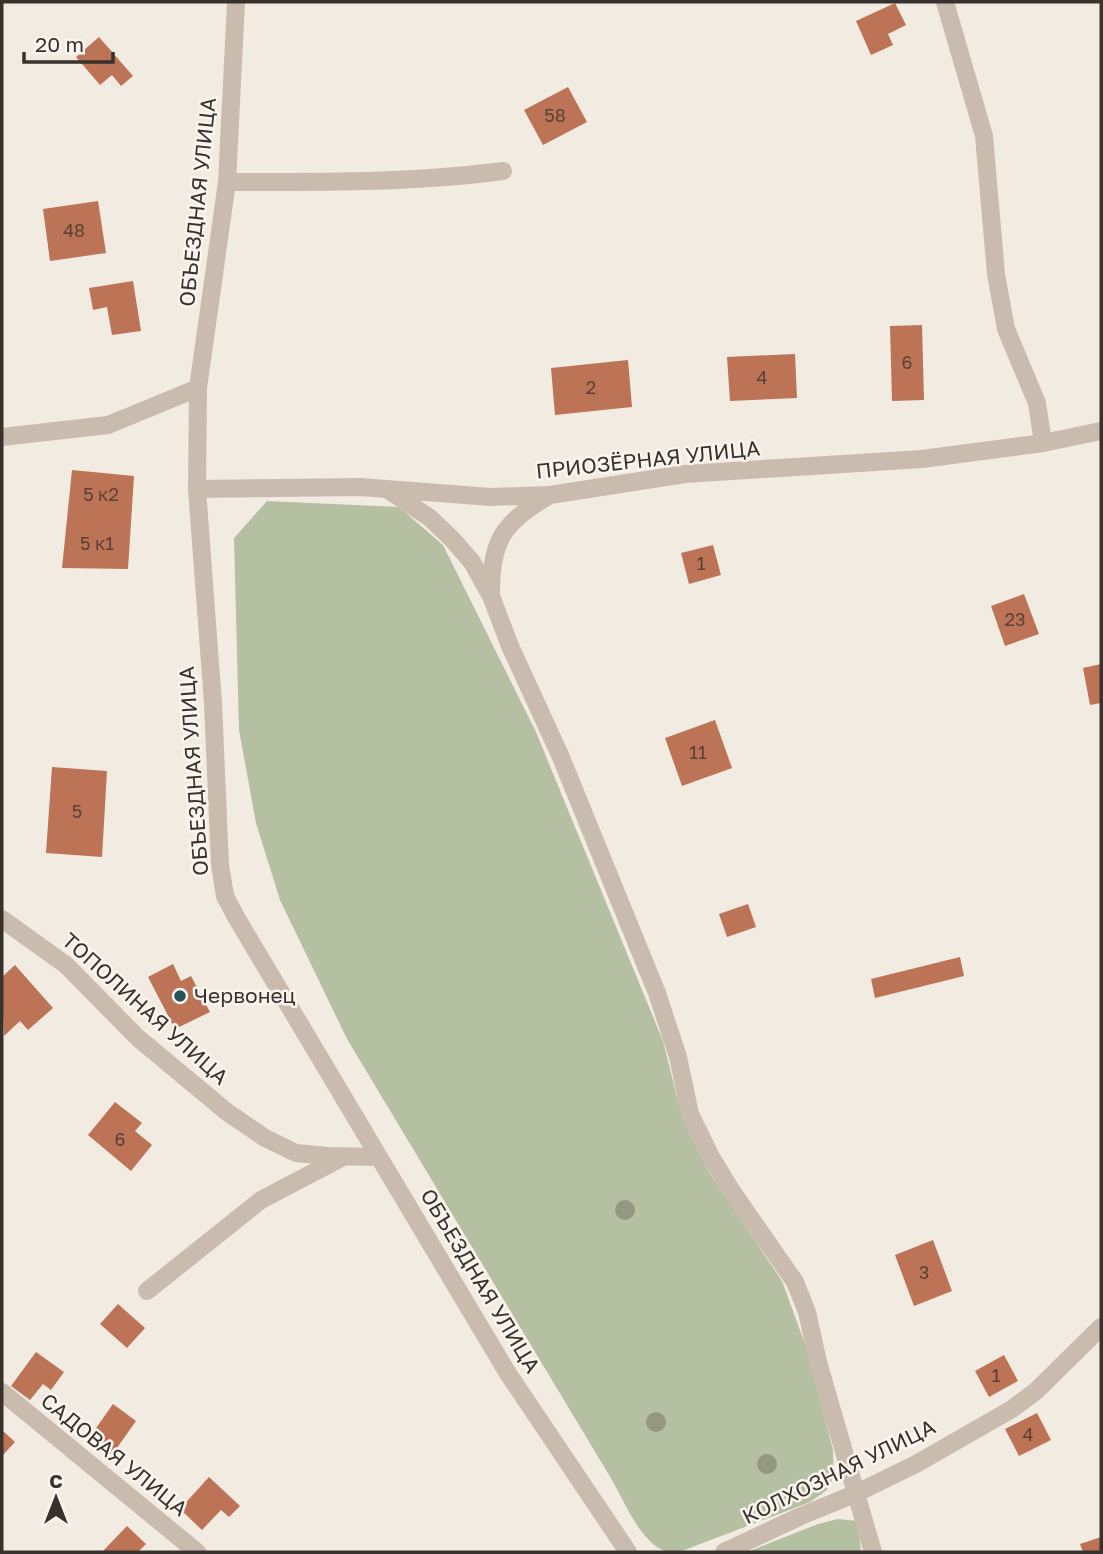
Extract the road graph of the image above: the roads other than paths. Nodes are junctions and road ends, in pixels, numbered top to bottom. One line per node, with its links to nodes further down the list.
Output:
1 (236, 2): 4 (street, ОБЪЕЗДНАЯ УЛИЦА)
2 (945, 2): 8 (street)
3 (503, 171): 4 (street)
4 (227, 182): 5 (street, ОБЪЕЗДНАЯ УЛИЦА)
5 (198, 388): 7 (street); 9 (street, ОБЪЕЗДНАЯ УЛИЦА)
6 (1101, 431): 8 (street, ПРИОЗЁРНАЯ УЛИЦА)
7 (2, 437)
8 (1043, 443): 11 (street, ПРИОЗЁРНАЯ УЛИЦА)
9 (197, 489): 10 (street, ПРИОЗЁРНАЯ УЛИЦА); 15 (street, ОБЪЕЗДНАЯ УЛИЦА)
10 (387, 489): 11 (street, ПРИОЗЁРНАЯ УЛИЦА); 12 (street)
11 (550, 495): 12 (street)
12 (491, 596): 19 (street)
13 (2, 919): 14 (street, ТОПОЛИНАЯ УЛИЦА)
14 (345, 1156): 15 (street, ТОПОЛИНАЯ УЛИЦА); 16 (street)
15 (378, 1157): 21 (street, ОБЪЕЗДНАЯ УЛИЦА)
16 (148, 1291)
17 (1101, 1327): 19 (street, КОЛХОЗНАЯ УЛИЦА)
18 (2, 1392): 20 (street, САДОВАЯ УЛИЦА)
19 (858, 1493): 22 (street, КОЛХОЗНАЯ УЛИЦА); 23 (street)
20 (197, 1552)
21 (628, 1552)
22 (724, 1552)
23 (873, 1552)

